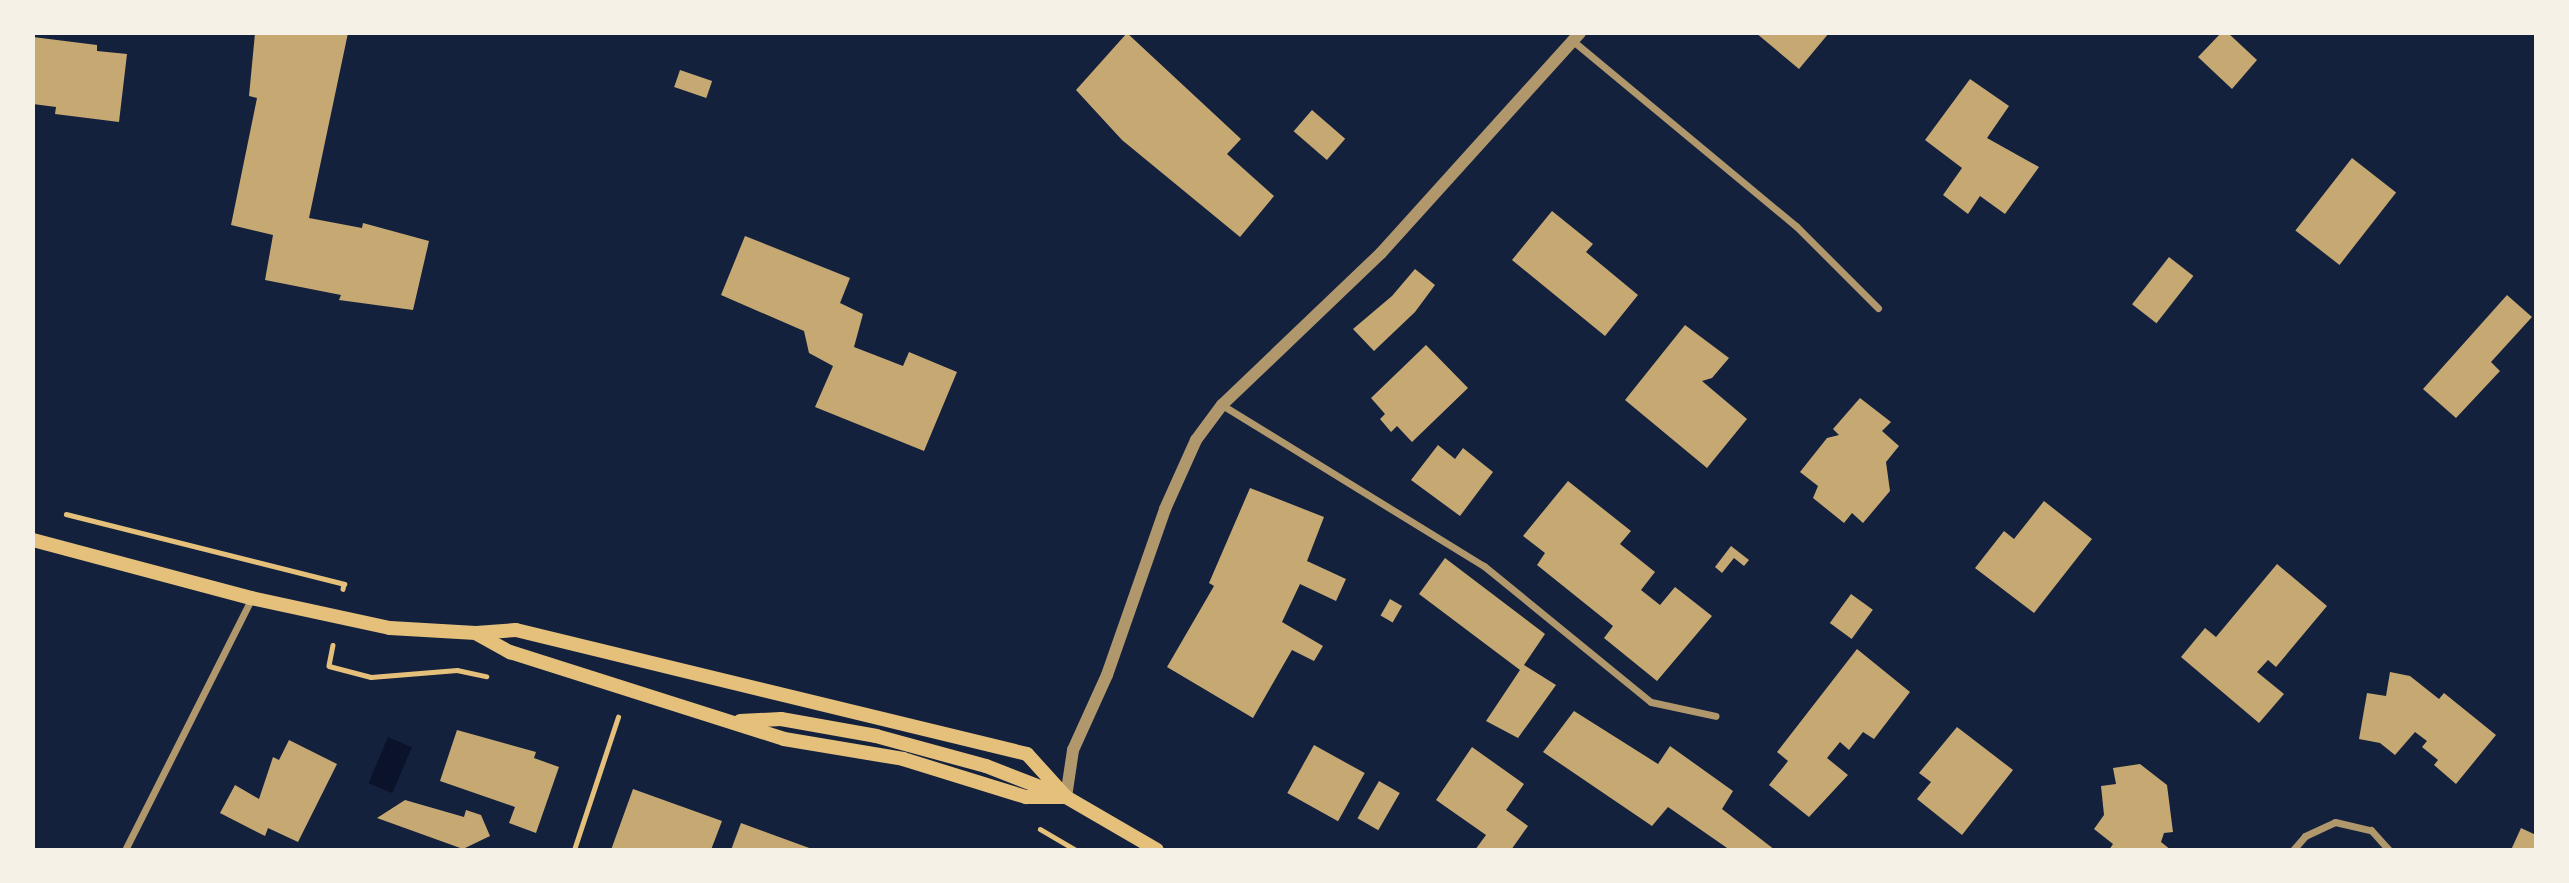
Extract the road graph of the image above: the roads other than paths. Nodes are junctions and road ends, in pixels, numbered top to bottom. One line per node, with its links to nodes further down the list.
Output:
1 (1576, 37): 2 (street); 3 (street)
2 (1878, 308)
3 (1222, 405): 7 (street); 11 (street)
4 (33, 540): 5 (main road)
5 (251, 598): 6 (main road); 12 (street)
6 (476, 633): 8 (main road); 9 (main road)
7 (1716, 716)
8 (887, 720): 10 (main road); 11 (main road)
9 (730, 721): 10 (main road); 11 (main road)
10 (876, 736): 11 (main road)
11 (1066, 797): 13 (main road)
12 (125, 850)
13 (1157, 850)
14 (2293, 850): 15 (street)
15 (2389, 850)

